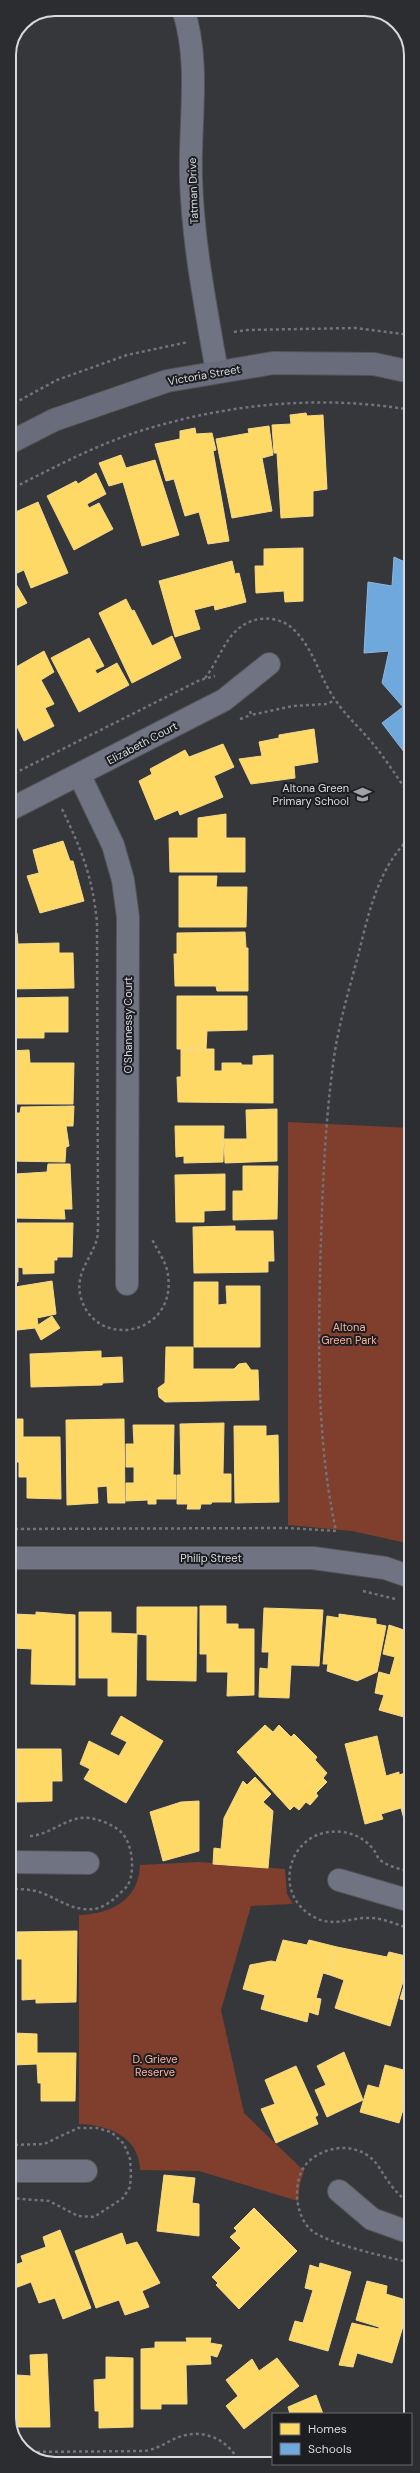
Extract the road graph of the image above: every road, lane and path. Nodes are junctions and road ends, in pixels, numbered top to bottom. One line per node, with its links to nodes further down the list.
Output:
1 (186, 16): 3 (street, Tatman Drive)
2 (404, 370): 3 (street, Victoria Street)
3 (217, 372): 5 (street, Victoria Street)
4 (404, 409): 6 (path)
5 (16, 439)
6 (16, 487)
7 (269, 664): 9 (street, Elizabeth Court)
8 (335, 700): 10 (path)
9 (80, 776): 11 (street, Elizabeth Court); 13 (street, O'Shannessy Court)
10 (404, 787)
11 (16, 807)
12 (404, 845): 14 (path)
13 (127, 1284)
14 (16, 1529)
15 (16, 1558): 16 (street, Philip Street)
16 (404, 1575)
17 (16, 1862): 18 (street)
18 (88, 1863)
19 (339, 1880): 20 (street)
20 (404, 1899)
21 (16, 2171): 22 (street)
22 (86, 2171)
23 (339, 2191): 24 (street)
24 (404, 2231)
25 (35, 2452): 26 (path)
26 (237, 2457)

